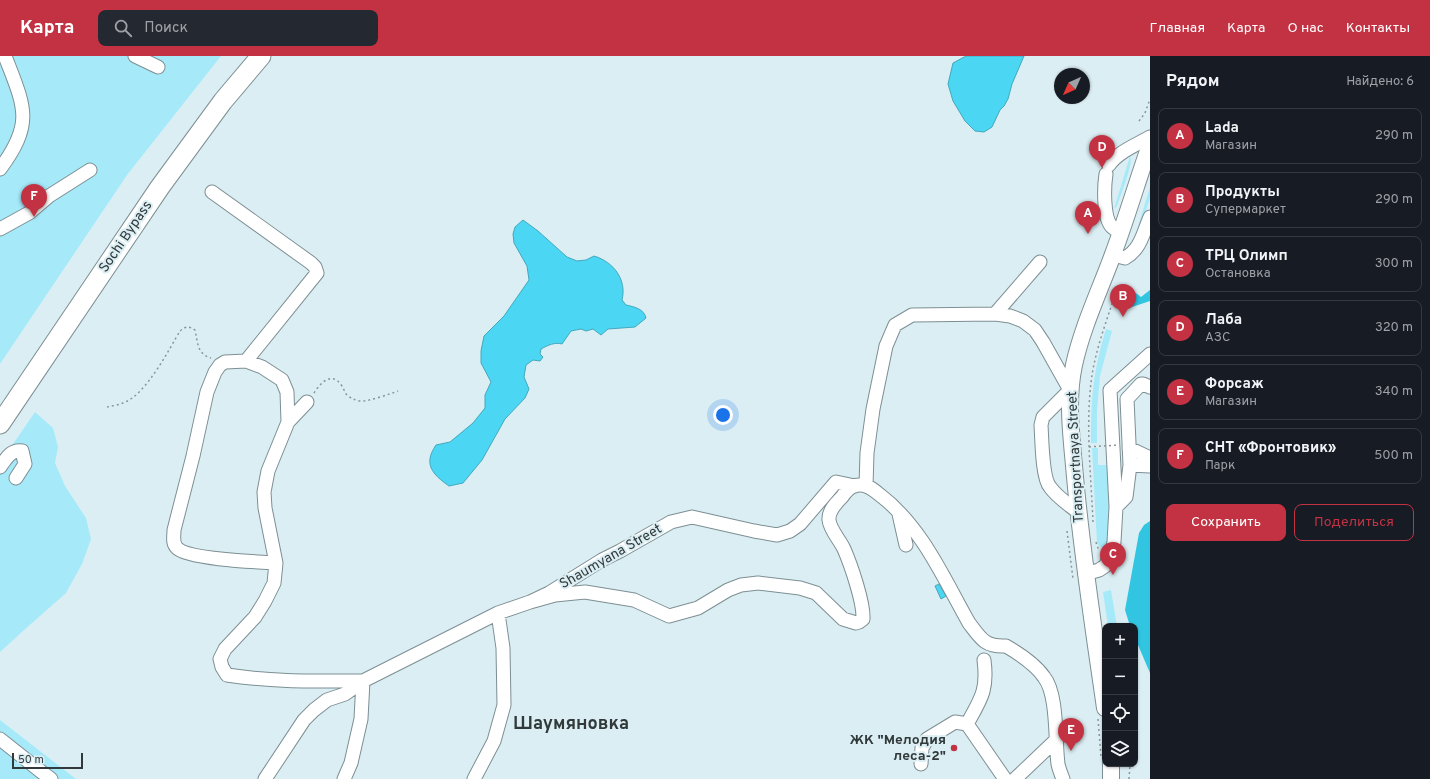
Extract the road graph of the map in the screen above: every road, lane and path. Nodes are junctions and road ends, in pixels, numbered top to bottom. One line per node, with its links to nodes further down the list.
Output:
1 (5, 56): 9 (street)
2 (135, 56): 4 (street)
3 (261, 56): 28 (highway, Sochi Bypass)
4 (158, 67)
5 (1150, 99): 6 (path)
6 (1140, 121)
7 (1150, 138): 14 (street)
8 (1150, 145): 14 (main road, Transportnaya Street)
9 (0, 169)
10 (90, 170): 13 (street)
11 (212, 192): 20 (street)
12 (1150, 217): 15 (street)
13 (0, 228)
14 (1120, 232): 15 (main road, Transportnaya Street)
15 (1113, 255): 23 (main road, Transportnaya Street)
16 (1040, 262): 18 (street)
17 (1113, 301): 29 (path)
18 (995, 314): 23 (street); 36 (street)
19 (1150, 354): 37 (street)
20 (246, 361): 21 (street); 27 (street)
21 (225, 362): 26 (path); 44 (street)
22 (1150, 387): 30 (street)
23 (1070, 390): 39 (main road, Transportnaya Street); 39 (street)
24 (398, 392): 25 (path)
25 (306, 402): 27 (street)
26 (107, 407)
27 (288, 422): 44 (street)
28 (0, 424)
29 (1089, 447): 30 (path, bridge); 40 (path)
30 (1123, 447): 31 (street); 32 (street)
31 (1150, 458)
32 (1130, 465): 33 (street); 37 (street)
33 (1150, 466)
34 (0, 467): 35 (street)
35 (16, 478)
36 (860, 486): 38 (street); 46 (street, Shaumyana Street); 46 (street)
37 (1116, 507): 45 (street)
38 (898, 510): 42 (street); 53 (street)
39 (1078, 512): 45 (main road, Transportnaya Street)
40 (1094, 527)
41 (1096, 542): 43 (path)
42 (906, 545)
43 (1104, 550)
44 (276, 563): 49 (street)
45 (1085, 574): 50 (main road, Transportnaya Street)
46 (530, 602): 47 (street, Shaumyana Street)
47 (498, 613): 49 (street, Shaumyana Street); 60 (street)
48 (984, 660): 51 (street)
49 (363, 681): 58 (street, Shaumyana Street); 59 (street)
50 (1103, 695)
51 (967, 724): 54 (street); 61 (street)
52 (0, 739): 57 (street)
53 (1056, 740): 62 (street); 63 (street)
54 (921, 764)
55 (1111, 767): 64 (main road)
56 (1130, 767): 65 (path)
57 (52, 779)
58 (265, 779)
59 (344, 779)
60 (474, 779)
61 (1005, 779)
62 (1014, 779)
63 (1063, 779)
64 (1111, 779)
65 (1129, 779)

